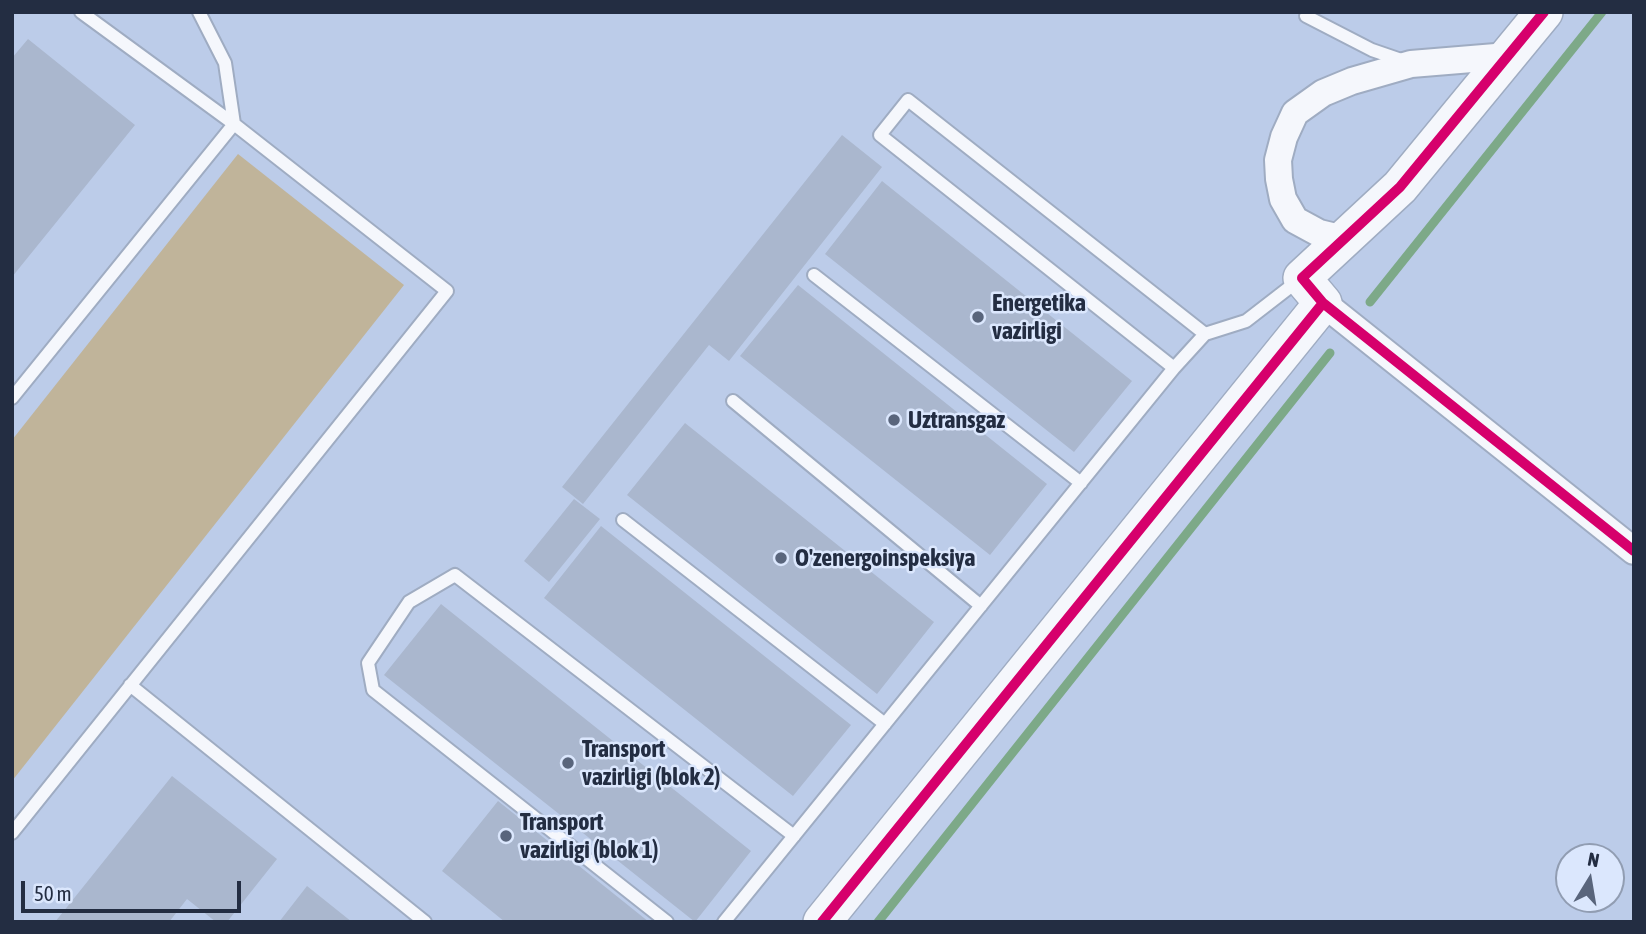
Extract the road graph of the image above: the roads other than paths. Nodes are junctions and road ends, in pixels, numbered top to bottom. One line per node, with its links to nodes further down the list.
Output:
1 (82, 12): 7 (lane)
2 (199, 12): 7 (lane)
3 (1544, 12): 5 (street)
4 (1306, 16): 6 (lane)
5 (1508, 56): 6 (street); 8 (street)
6 (1411, 64): 8 (street)
7 (234, 124): 13 (lane); 19 (lane)
8 (1344, 239): 10 (street)
9 (814, 275): 15 (lane)
10 (1312, 290): 11 (lane); 17 (street); 26 (street)
11 (1205, 334): 12 (lane); 12 (lane)
12 (1174, 368): 15 (lane)
13 (12, 398)
14 (733, 401): 18 (lane)
15 (1081, 482): 18 (lane)
16 (623, 520): 20 (lane)
17 (1634, 551)
18 (981, 606): 20 (lane)
19 (130, 685): 21 (lane); 23 (lane)
20 (885, 724): 22 (lane)
21 (12, 833)
22 (794, 836): 24 (lane); 25 (lane)
23 (425, 922)
24 (667, 922)
25 (724, 922)
26 (822, 922)

